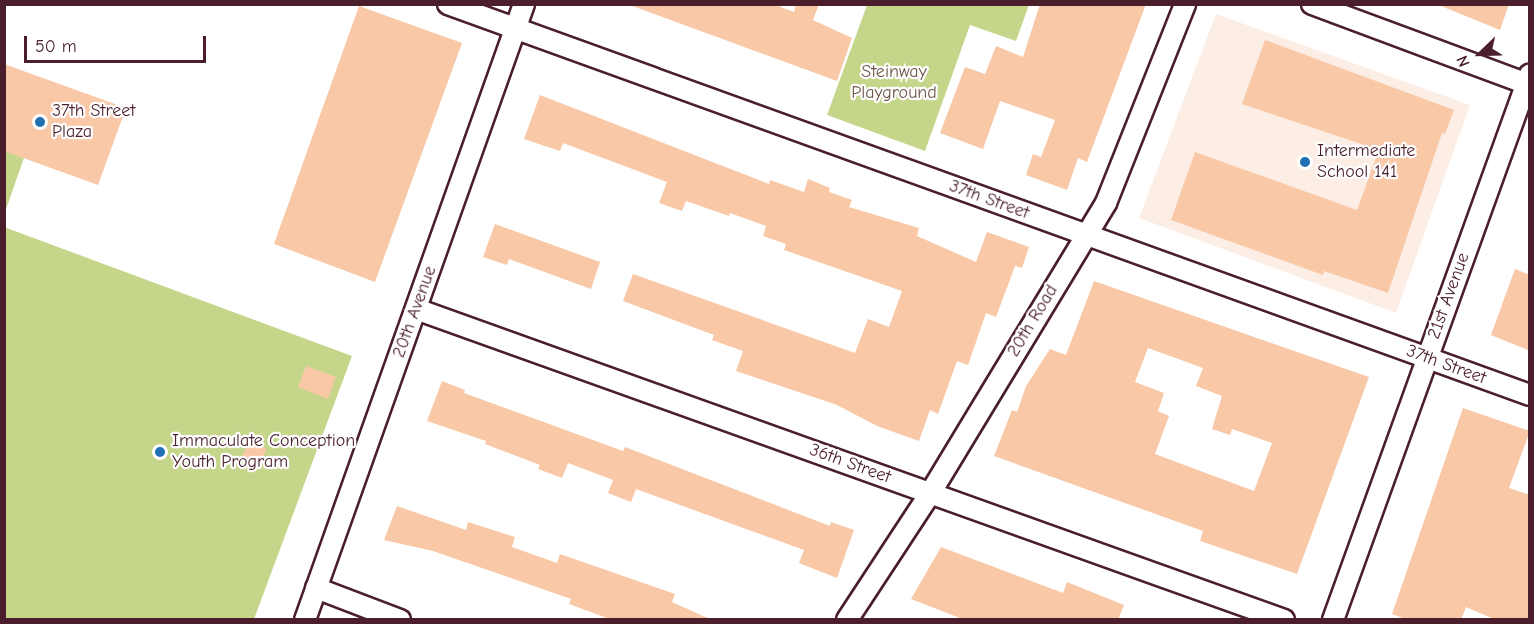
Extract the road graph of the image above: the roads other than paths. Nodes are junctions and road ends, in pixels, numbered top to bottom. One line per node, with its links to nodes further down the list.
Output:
1 (448, 4): 5 (street, 37th Street)
2 (524, 4): 5 (street, 20th Avenue)
3 (1185, 4): 7 (street, 20th Road)
4 (1312, 4): 6 (street)
5 (516, 29): 7 (street, 37th Street); 8 (street, 20th Avenue)
6 (1528, 81): 9 (street, 21st Avenue)
7 (1085, 236): 9 (street, 37th Street); 11 (street, 20th Road)
8 (416, 309): 11 (street, 36th Street); 12 (street, 20th Avenue)
9 (1427, 358): 10 (street, 37th Street); 17 (street, 21st Avenue)
10 (1530, 395)
11 (931, 492): 15 (street, 20th Road); 16 (street, 36th Street)
12 (316, 588): 13 (street, 20th Avenue); 14 (street)
13 (305, 620)
14 (400, 620)
15 (847, 620)
16 (1284, 620)
17 (1333, 620)

